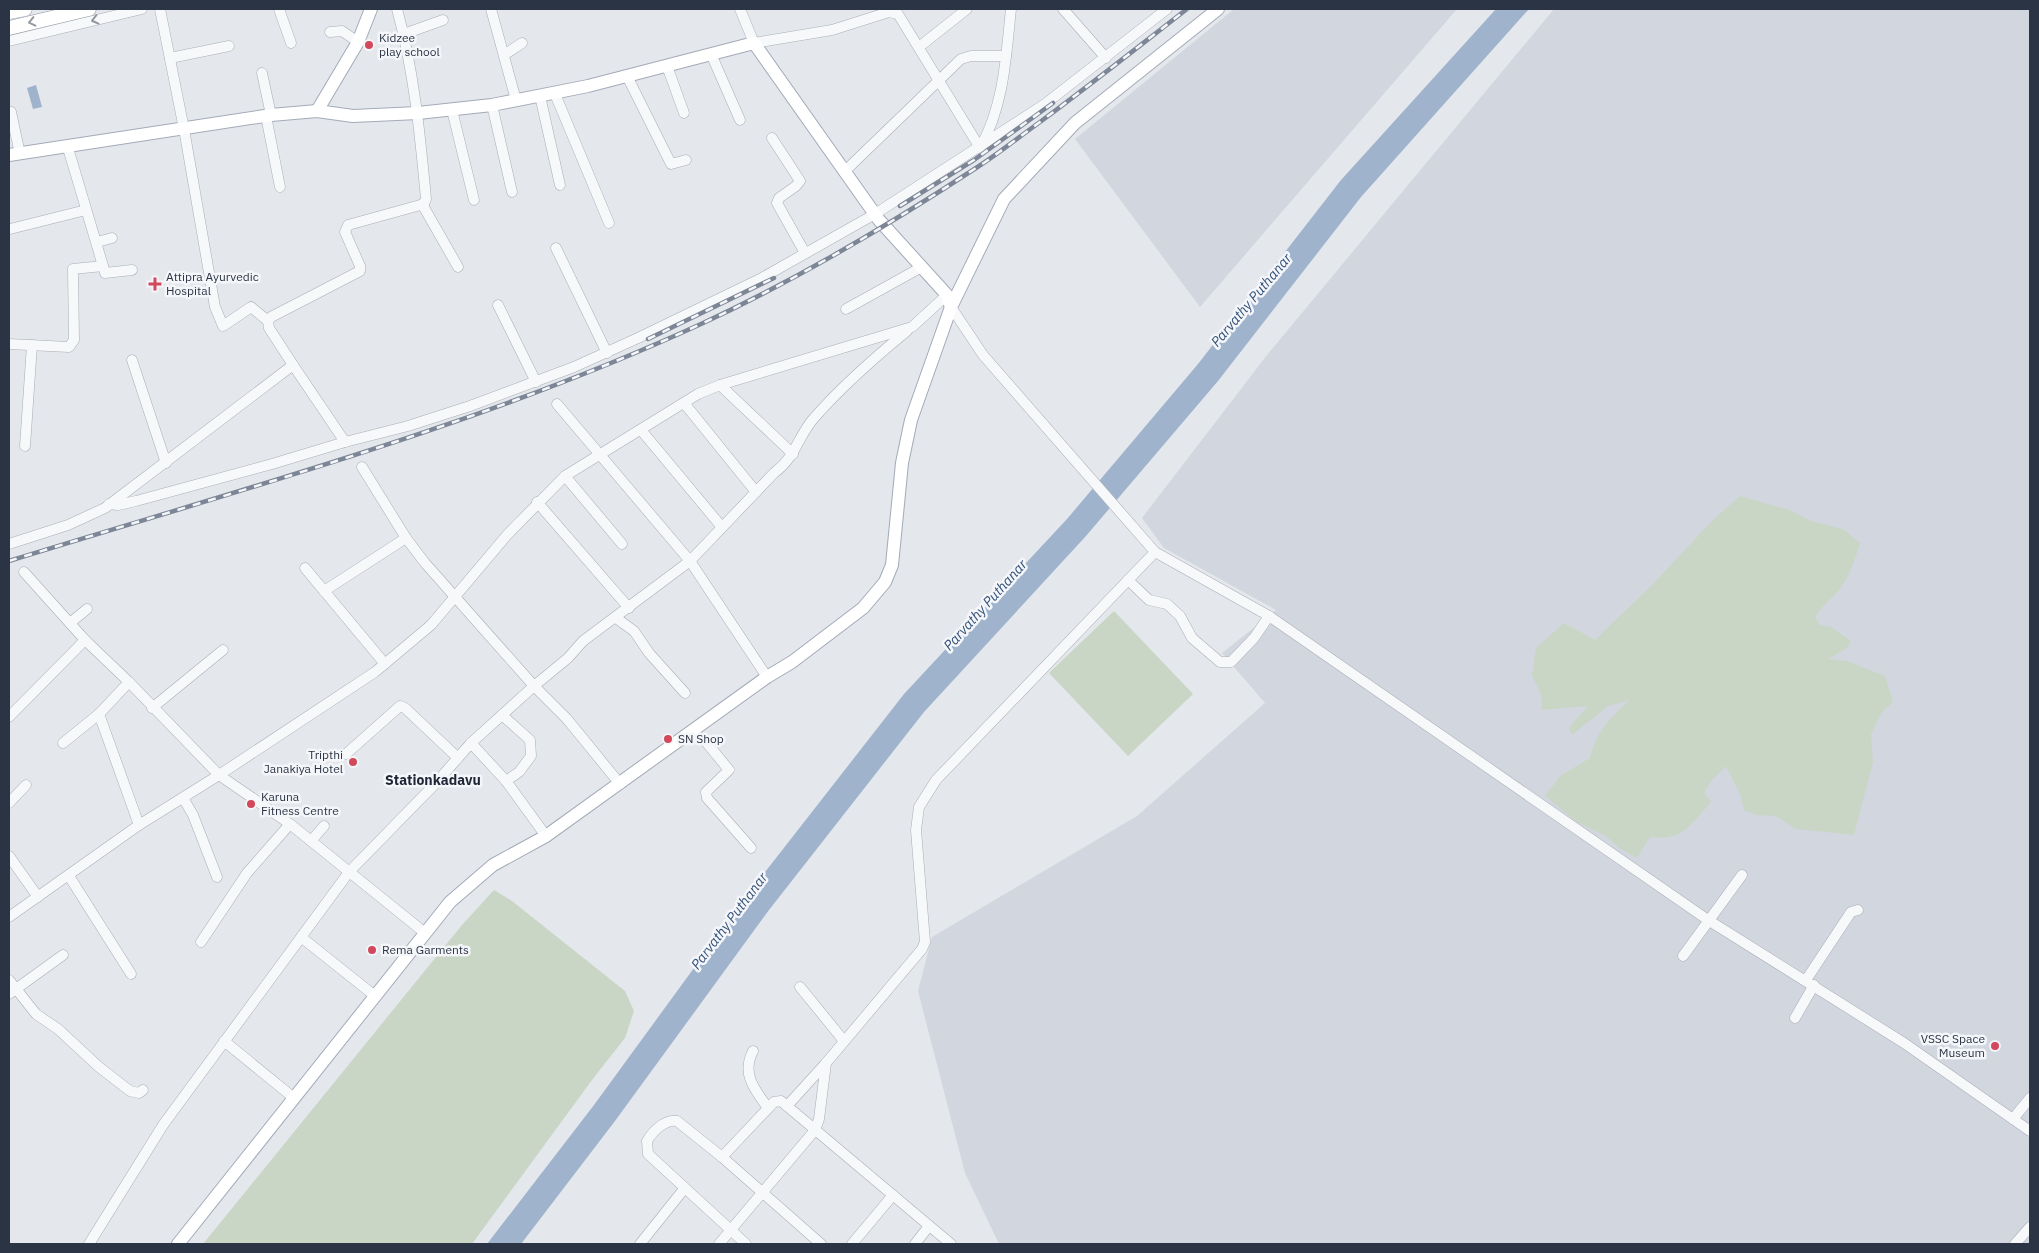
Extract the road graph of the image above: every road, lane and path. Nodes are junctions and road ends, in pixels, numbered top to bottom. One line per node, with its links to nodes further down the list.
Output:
1 (25, 9): 16 (highway)
2 (89, 9): 18 (highway, one-way to 18)
3 (142, 9): 21 (street, one-way to 21)
4 (160, 9): 31 (street)
5 (280, 9): 23 (street)
6 (371, 9): 22 (main road)
7 (397, 9): 20 (street)
8 (491, 9): 29 (street)
9 (740, 9): 25 (street)
10 (967, 9): 27 (street)
11 (1011, 9): 30 (street)
12 (1063, 9): 32 (street)
13 (1218, 9): 72 (main road)
14 (888, 10): 25 (street); 27 (street)
15 (1162, 10): 32 (street)
16 (9, 12)
17 (443, 20): 20 (street)
18 (9, 28)
19 (330, 32): 22 (street)
20 (404, 34): 44 (street)
21 (9, 41)
22 (358, 42): 42 (main road)
23 (291, 43)
24 (522, 43): 29 (street)
25 (754, 43): 28 (main road); 54 (main road)
26 (229, 46): 31 (street)
27 (918, 47): 36 (street)
28 (711, 54): 33 (main road); 47 (street)
29 (504, 55): 39 (street)
30 (1006, 56): 36 (street); 51 (street)
31 (170, 58): 48 (street)
32 (1106, 58): 51 (street)
33 (667, 66): 35 (main road); 45 (street)
34 (262, 73): 46 (street)
35 (626, 76): 37 (main road); 53 (street)
36 (938, 80): 51 (street); 54 (street)
37 (555, 94): 38 (main road); 62 (street)
38 (540, 96): 39 (main road); 55 (street)
39 (516, 100): 40 (main road)
40 (492, 105): 41 (main road); 57 (street)
41 (452, 110): 44 (main road); 58 (street)
42 (317, 111): 44 (main road); 46 (main road)
43 (9, 112): 52 (street)
44 (418, 113): 59 (street)
45 (684, 113)
46 (268, 116): 48 (main road); 56 (street)
47 (740, 120)
48 (184, 129): 50 (main road); 75 (street)
49 (772, 138): 67 (street)
50 (68, 148): 52 (main road); 60 (street)
51 (980, 148): 61 (street)
52 (14, 155)
53 (686, 160)
54 (845, 171): 61 (main road)
55 (560, 185)
56 (280, 187)
57 (512, 192)
58 (474, 200)
59 (422, 204): 69 (street); 75 (street)
60 (86, 210): 63 (street); 65 (street)
61 (876, 214): 67 (street); 70 (main road)
62 (609, 223)
63 (10, 229)
64 (112, 238): 65 (street)
65 (97, 242): 68 (street)
66 (556, 248): 79 (street)
67 (805, 253): 79 (street)
68 (103, 266): 71 (street); 78 (street)
69 (458, 267)
70 (920, 268): 72 (main road); 74 (street)
71 (132, 270)
72 (949, 301): 76 (street); 101 (street); 116 (main road)
73 (498, 305): 82 (street)
74 (846, 309)
75 (268, 320): 81 (street)
76 (912, 327): 83 (street); 89 (street)
77 (9, 344): 78 (street)
78 (32, 345): 88 (street)
79 (607, 353): 82 (street)
80 (132, 360): 91 (street)
81 (293, 365): 87 (street); 91 (street)
82 (536, 382): 87 (street)
83 (720, 384): 84 (street); 89 (street)
84 (684, 403): 86 (street); 94 (street)
85 (557, 404): 90 (street)
86 (641, 430): 90 (street); 97 (street)
87 (345, 442): 96 (street)
88 (25, 446)
89 (793, 454): 94 (street)
90 (600, 456): 93 (street); 102 (street)
91 (166, 463): 96 (street)
92 (362, 468): 98 (street)
93 (565, 476): 95 (street); 100 (street)
94 (756, 492): 97 (street)
95 (537, 502): 107 (street); 108 (street)
96 (109, 504): 99 (street)
97 (721, 526): 102 (street)
98 (406, 538): 106 (street); 107 (street)
99 (9, 544)
100 (622, 544)
101 (1155, 552): 105 (street); 110 (street)
102 (690, 560): 108 (street); 116 (street)
103 (305, 568): 106 (street)
104 (24, 572): 112 (street)
105 (1128, 580): 110 (street); 163 (street)
106 (324, 591): 115 (street)
107 (454, 598): 115 (street); 118 (street)
108 (629, 608): 111 (street)
109 (87, 609): 112 (street)
110 (1270, 616): 149 (street)
111 (616, 618): 118 (street); 119 (street)
112 (70, 623): 113 (street)
113 (84, 640): 117 (street); 123 (street)
114 (223, 650): 120 (street)
115 (385, 664): 129 (street)
116 (767, 677): 131 (main road)
117 (129, 682): 120 (street); 121 (street)
118 (534, 686): 122 (street); 131 (street)
119 (685, 693)
120 (152, 708): 129 (street)
121 (99, 714): 125 (street); 135 (street)
122 (502, 715): 126 (street); 130 (street)
123 (9, 717)
124 (706, 742): 140 (street)
125 (63, 743)
126 (471, 743): 128 (street); 130 (street)
127 (346, 754): 128 (street)
128 (458, 758): 142 (street)
129 (219, 775): 133 (street); 136 (street)
130 (506, 781): 138 (street)
131 (620, 784): 138 (main road)
132 (26, 785): 134 (street)
133 (182, 798): 135 (street); 145 (street)
134 (9, 803)
135 (139, 824): 144 (street)
136 (290, 824): 139 (street); 152 (street)
137 (324, 826): 139 (street)
138 (546, 836): 150 (main road)
139 (311, 841): 142 (street)
140 (751, 848)
141 (9, 856): 146 (street)
142 (349, 872): 150 (street); 151 (street)
143 (1742, 875): 149 (street)
144 (69, 876): 146 (street); 155 (street)
145 (217, 877)
146 (38, 896): 148 (street)
147 (1858, 910): 157 (street)
148 (10, 912)
149 (1708, 920): 154 (street); 157 (street)
150 (425, 933): 160 (main road)
151 (301, 937): 160 (street); 162 (street)
152 (201, 942)
153 (63, 955): 159 (street)
154 (1683, 956)
155 (131, 974)
156 (9, 980): 159 (street)
157 (1810, 982): 161 (street); 171 (street)
158 (800, 987): 163 (street)
159 (12, 991): 166 (street)
160 (375, 996): 167 (main road)
161 (1796, 1018)
162 (224, 1041): 167 (street); 181 (street)
163 (844, 1041): 165 (street)
164 (753, 1051): 170 (street)
165 (826, 1063): 169 (street); 172 (street)
166 (143, 1090)
167 (294, 1098): 182 (main road)
168 (2030, 1098): 171 (street)
169 (788, 1106): 170 (street); 172 (street)
170 (768, 1108): 174 (street)
171 (2013, 1119): 173 (street)
172 (816, 1130): 176 (street); 177 (street)
173 (2030, 1131)
174 (722, 1157): 175 (street); 176 (street)
175 (684, 1189): 180 (street); 183 (street)
176 (763, 1193): 180 (street); 186 (street)
177 (893, 1195): 178 (street); 187 (street)
178 (929, 1226): 188 (street); 189 (street)
179 (2030, 1227): 190 (street)
180 (730, 1232): 184 (street); 185 (street)
181 (90, 1244)
182 (178, 1244)
183 (640, 1244)
184 (719, 1244)
185 (746, 1244)
186 (821, 1244)
187 (852, 1244)
188 (914, 1244)
189 (952, 1244)
190 (2016, 1244)

